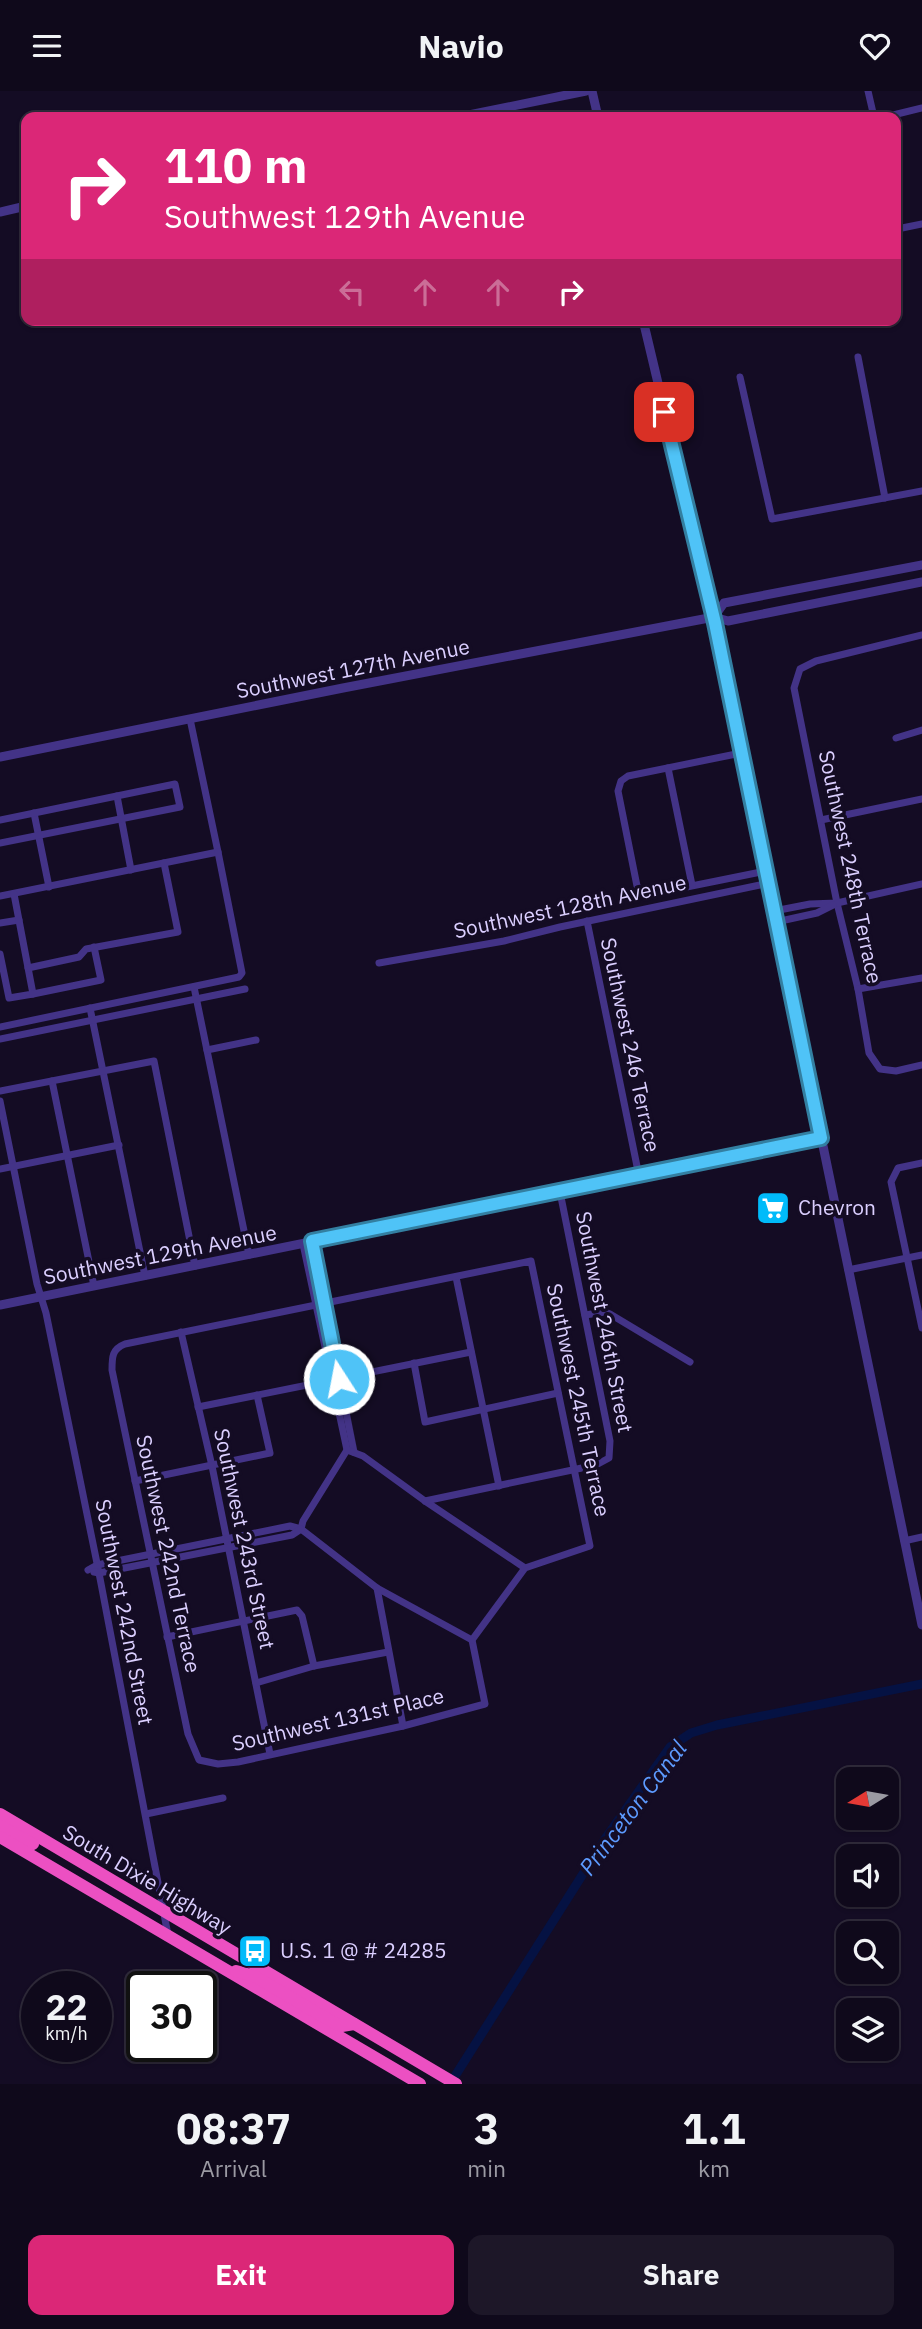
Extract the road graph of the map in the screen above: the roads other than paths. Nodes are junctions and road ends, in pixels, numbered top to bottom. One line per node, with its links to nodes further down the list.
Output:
1 (586, 91): 5 (street)
2 (592, 91): 6 (street)
3 (868, 91): 7 (street)
4 (922, 108): 8 (street)
5 (483, 112)
6 (597, 112)
7 (873, 112)
8 (901, 113)
9 (21, 208): 10 (street)
10 (0, 212)
11 (922, 224): 12 (street)
12 (902, 228)
13 (644, 326): 20 (street)
14 (858, 357): 17 (street)
15 (740, 377): 17 (street)
16 (922, 491): 17 (street)
17 (885, 498)
18 (922, 565): 20 (street, Southwest 127th Avenue)
19 (922, 582): 20 (street, Southwest 127th Avenue)
20 (713, 617): 22 (street, Southwest 127th Avenue); 25 (street)
21 (922, 635): 33 (street, Southwest 248th Terrace)
22 (190, 719): 26 (street, Southwest 127th Avenue); 36 (street)
23 (922, 730): 24 (street)
24 (897, 738)
25 (741, 753): 27 (street); 39 (street)
26 (0, 757)
27 (668, 768): 42 (street); 42 (street)
28 (117, 796): 30 (street); 31 (street); 31 (street)
29 (922, 799): 33 (street)
30 (34, 813): 32 (street); 34 (street)
31 (121, 819): 34 (street); 38 (street)
32 (0, 820)
33 (821, 820): 46 (street, Southwest 248th Terrace)
34 (39, 835): 35 (street); 43 (street)
35 (0, 843)
36 (218, 852): 37 (street); 57 (street)
37 (164, 863): 38 (street); 52 (street)
38 (131, 870): 43 (street)
39 (766, 871): 40 (street); 42 (street)
40 (769, 883): 47 (street); 49 (street, Southwest 128th Avenue)
41 (922, 884): 46 (street)
42 (692, 885)
43 (49, 887): 44 (street)
44 (14, 894): 45 (street); 48 (street)
45 (0, 896)
46 (837, 903): 47 (street); 50 (street); 59 (street, Southwest 248th Terrace)
47 (774, 911): 50 (street)
48 (19, 920): 51 (street); 55 (street)
49 (587, 921): 54 (street, Southwest 128th Avenue); 79 (street, Southwest 246 Terrace)
50 (776, 922): 73 (street)
51 (0, 923)
52 (94, 947): 55 (street); 60 (street)
53 (0, 954): 60 (street)
54 (379, 963)
55 (28, 968): 60 (street)
56 (922, 978): 59 (street)
57 (194, 987): 61 (street); 62 (street)
58 (245, 989): 61 (street)
59 (858, 989): 68 (street, Southwest 248th Terrace)
60 (33, 994)
61 (197, 1000): 63 (street); 67 (street)
62 (90, 1008): 63 (street); 64 (street)
63 (92, 1020): 65 (street); 69 (street)
64 (0, 1027)
65 (0, 1039)
66 (256, 1040): 67 (street)
67 (207, 1050): 82 (street)
68 (922, 1065)
69 (103, 1071): 70 (street); 74 (street); 85 (street)
70 (52, 1081): 71 (street); 75 (street)
71 (0, 1091)
72 (0, 1101): 77 (street, Southwest 242nd Street)
73 (821, 1138): 79 (street, Southwest 129th Avenue); 86 (street)
74 (119, 1145): 75 (street); 87 (street)
75 (67, 1156): 77 (street); 89 (street)
76 (922, 1163): 84 (street)
77 (13, 1167): 78 (street); 90 (street, Southwest 242nd Street)
78 (0, 1169)
79 (639, 1176): 80 (street, Southwest 129th Avenue)
80 (560, 1192): 81 (street, Southwest 129th Avenue); 93 (street, Southwest 246th Street)
81 (307, 1243): 82 (street, Southwest 129th Avenue); 91 (street)
82 (248, 1255): 85 (street, Southwest 129th Avenue)
83 (922, 1255): 84 (street)
84 (907, 1258): 86 (street); 94 (street)
85 (195, 1266): 87 (street, Southwest 129th Avenue)
86 (848, 1270): 112 (street)
87 (145, 1276): 89 (street, Southwest 129th Avenue)
88 (456, 1276): 91 (street); 96 (street); 100 (street, Southwest 245th Terrace)
89 (94, 1286): 90 (street, Southwest 129th Avenue)
90 (41, 1297): 92 (street, Southwest 129th Avenue); 116 (street, Southwest 242nd Street)
91 (320, 1303): 95 (street); 99 (street)
92 (0, 1305)
93 (585, 1315): 97 (street); 106 (street, Southwest 246th Street)
94 (922, 1328)
95 (181, 1332): 102 (street, Southwest 243rd Street); 107 (street, Southwest 242nd Terrace)
96 (471, 1352): 98 (street); 103 (street)
97 (690, 1361)
98 (414, 1363): 99 (street); 103 (street)
99 (336, 1380): 101 (street); 104 (street)
100 (558, 1393): 103 (street); 106 (street, Southwest 245th Terrace)
101 (257, 1395): 102 (street); 105 (street)
102 (198, 1407): 105 (street, Southwest 243rd Street)
103 (483, 1410): 108 (street)
104 (351, 1451): 109 (street); 110 (street)
105 (212, 1466): 107 (street); 113 (street, Southwest 243rd Street)
106 (574, 1470): 108 (street); 117 (street, Southwest 245th Terrace)
107 (135, 1481): 114 (street, Southwest 242nd Terrace)
108 (499, 1486): 109 (street)
109 (425, 1501): 117 (street)
110 (302, 1529): 113 (street); 118 (street)
111 (922, 1537): 112 (street)
112 (904, 1541): 120 (street)
113 (227, 1543): 114 (street); 115 (street); 119 (street, Southwest 243rd Street)
114 (151, 1553): 115 (street, Southwest 242nd Terrace); 116 (street)
115 (152, 1562): 116 (street); 121 (street, Southwest 242nd Terrace)
116 (98, 1569): 131 (street, Southwest 242nd Street)
117 (525, 1569): 122 (street)
118 (377, 1588): 122 (street); 123 (street)
119 (244, 1622): 121 (street); 124 (street); 125 (street, Southwest 243rd Street)
120 (922, 1625)
121 (167, 1637): 128 (street, Southwest 242nd Terrace)
122 (472, 1640): 126 (street, Southwest 131st Place)
123 (388, 1652): 124 (street); 126 (street)
124 (314, 1667): 125 (street)
125 (256, 1683): 127 (street, Southwest 243rd Street)
126 (403, 1726): 127 (street, Southwest 131st Place)
127 (270, 1754): 128 (street, Southwest 131st Place)
128 (199, 1760)
129 (223, 1798): 131 (street)
130 (0, 1814): 134 (highway, South Dixie Highway)
131 (146, 1814): 135 (street, Southwest 242nd Street)
132 (0, 1826): 134 (highway)
133 (0, 1837): 136 (highway, South Dixie Highway)
134 (91, 1868): 135 (highway, South Dixie Highway)
135 (164, 1912): 136 (street, Southwest 242nd Street); 138 (highway, South Dixie Highway)
136 (168, 1935): 137 (highway, South Dixie Highway)
137 (222, 1967): 138 (highway); 139 (highway, South Dixie Highway)
138 (354, 2024): 140 (highway, South Dixie Highway)
139 (420, 2084)
140 (456, 2084)

